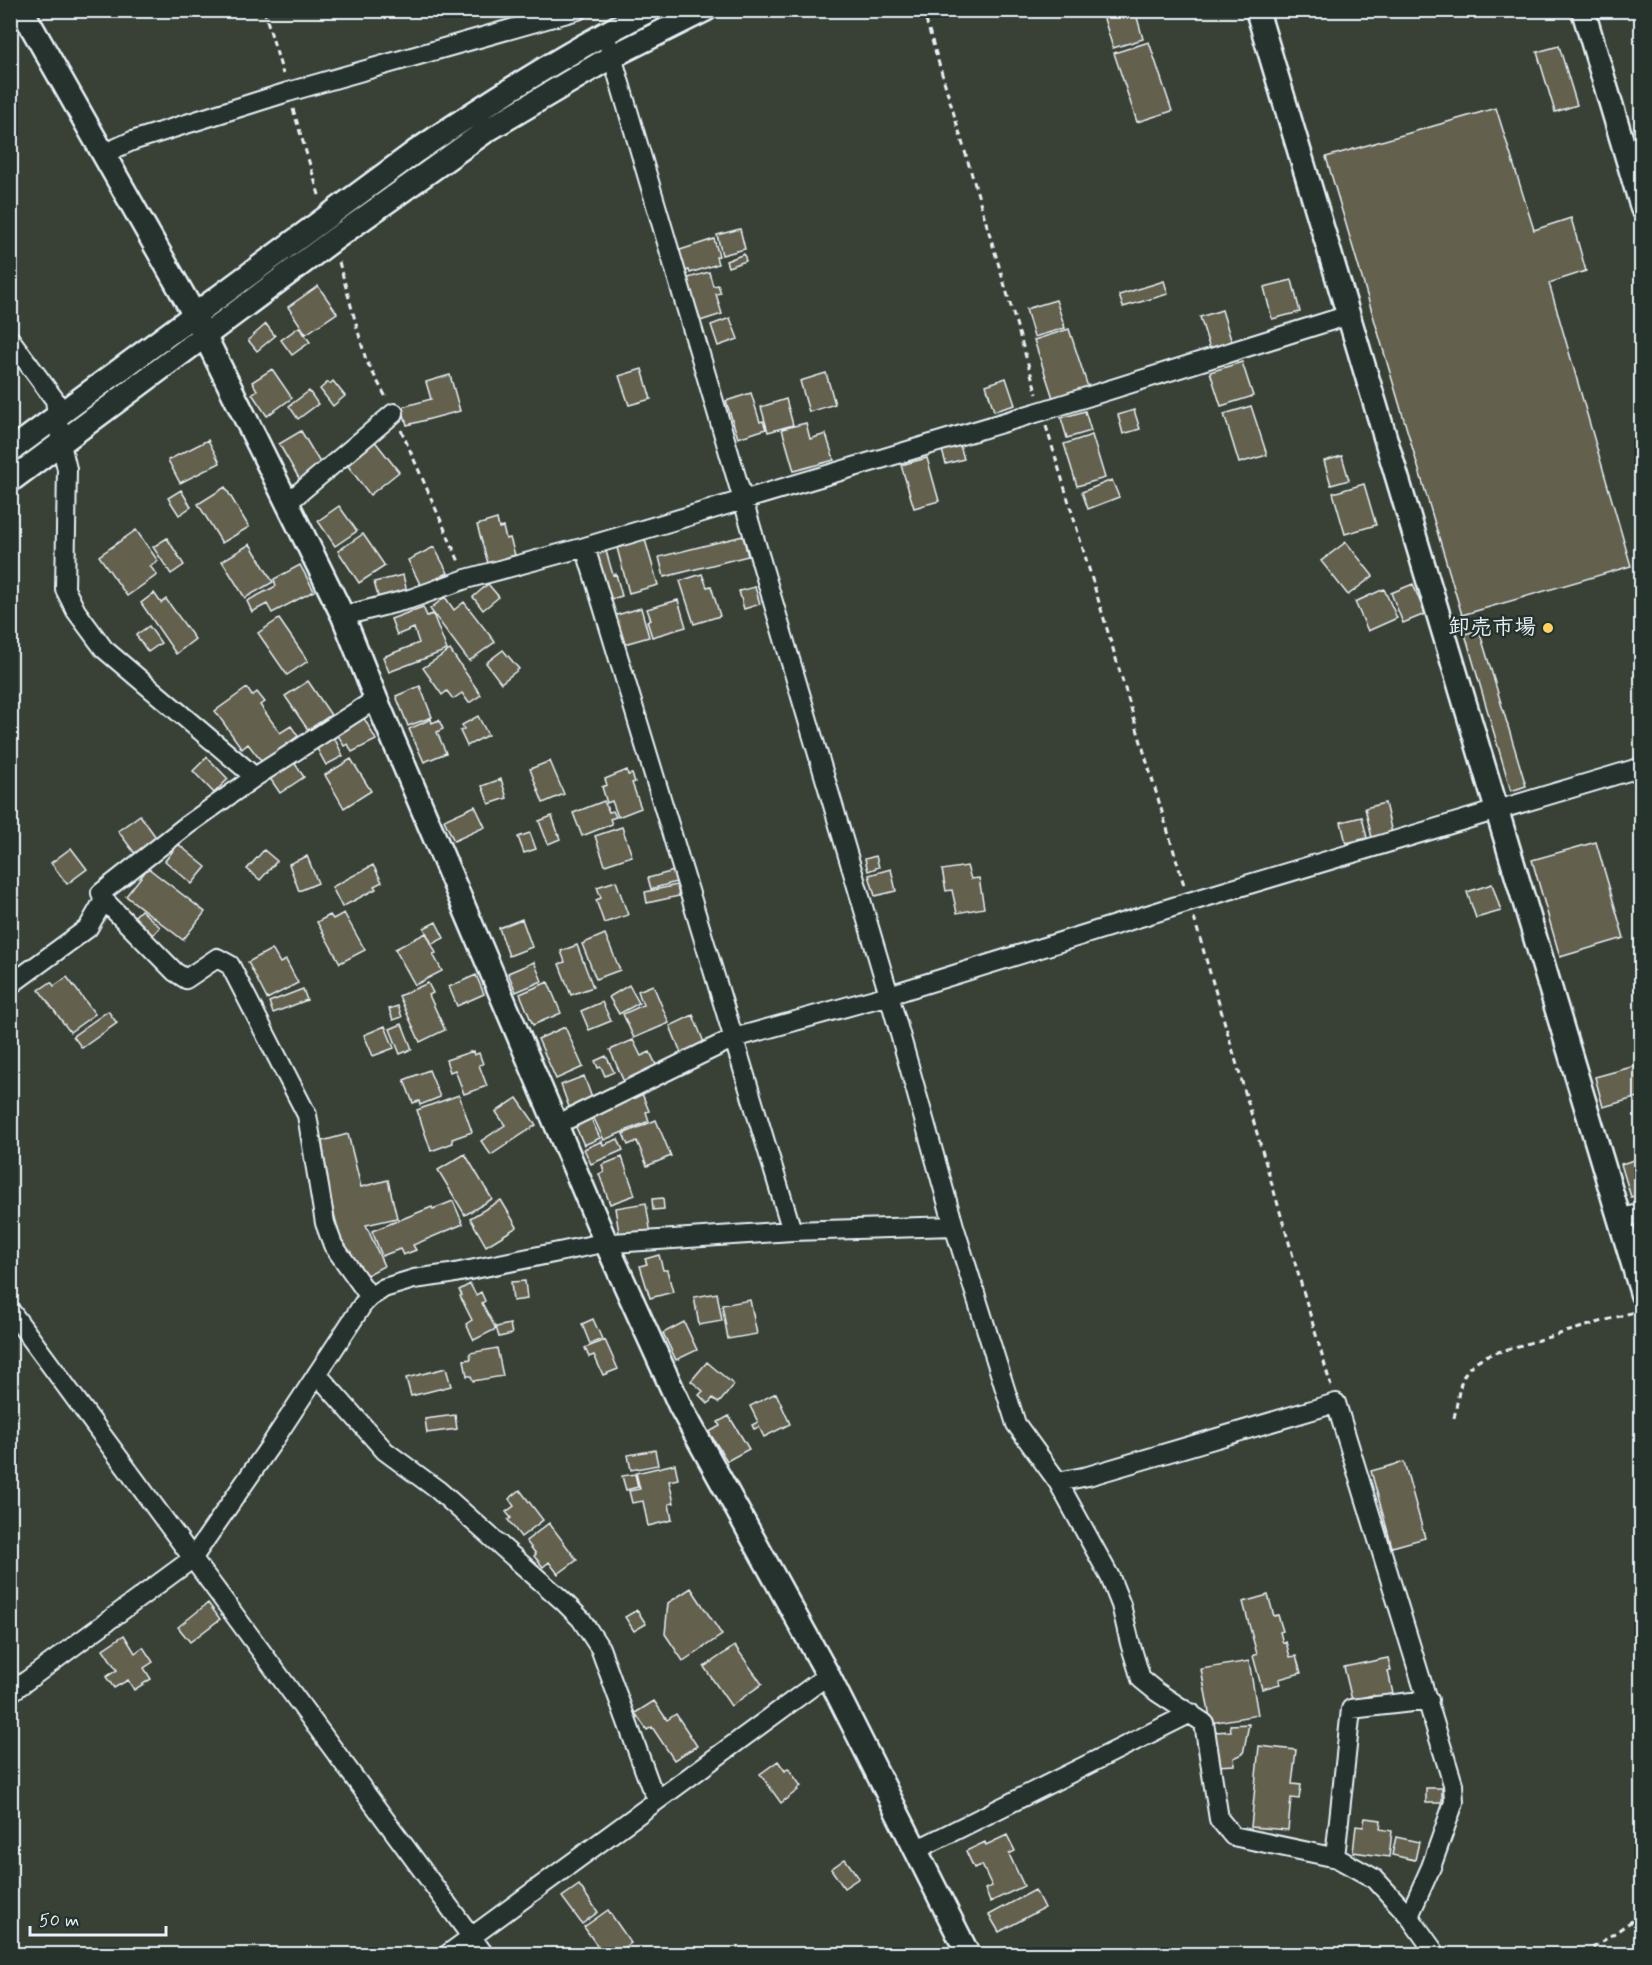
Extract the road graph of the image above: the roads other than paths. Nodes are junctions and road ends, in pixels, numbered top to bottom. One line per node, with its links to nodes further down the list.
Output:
1 (22, 10): 9 (street)
2 (578, 10): 9 (street)
3 (650, 10): 7 (street)
4 (705, 10): 8 (street)
5 (1257, 10): 12 (street)
6 (1583, 10): 10 (street)
7 (606, 33): 8 (street); 11 (street)
8 (611, 57): 13 (street); 20 (street)
9 (103, 154): 11 (street)
10 (1641, 208)
11 (194, 314): 13 (street); 16 (street)
12 (1349, 315): 20 (street); 27 (street)
13 (205, 336): 17 (street); 21 (street)
14 (10, 339): 16 (street)
15 (394, 413): 21 (street)
16 (58, 417): 17 (street); 18 (street)
17 (61, 444): 19 (street); 26 (street)
18 (10, 451)
19 (10, 481)
20 (741, 499): 22 (street); 30 (street)
21 (287, 503): 23 (street)
22 (585, 547): 23 (street); 31 (street)
23 (343, 616): 24 (street)
24 (376, 699): 26 (street); 32 (street)
25 (1641, 767): 27 (street)
26 (255, 777): 28 (street)
27 (1497, 810): 30 (street); 34 (street)
28 (104, 900): 29 (street); 39 (street)
29 (10, 985)
30 (889, 995): 31 (street); 35 (street)
31 (735, 1038): 32 (street); 36 (street)
32 (556, 1125): 37 (street)
33 (1641, 1213): 34 (street)
34 (1619, 1220): 38 (street)
35 (954, 1226): 36 (street); 42 (street)
36 (792, 1232): 37 (street)
37 (607, 1245): 39 (street); 44 (street)
38 (1641, 1294)
39 (370, 1296): 41 (street)
40 (10, 1310): 43 (street)
41 (317, 1374): 43 (street); 48 (street)
42 (1058, 1482): 46 (street); 47 (street)
43 (192, 1559): 45 (street); 52 (street)
44 (828, 1676): 48 (street); 49 (street)
45 (10, 1693)
46 (1428, 1700): 50 (street); 51 (street)
47 (1191, 1713): 49 (street); 50 (street)
48 (658, 1799): 52 (street)
49 (916, 1850): 55 (street)
50 (1335, 1857): 51 (street)
51 (1409, 1916): 56 (street)
52 (472, 1938): 53 (street); 54 (street)
53 (448, 1954)
54 (484, 1954)
55 (968, 1954)
56 (1436, 1954)

